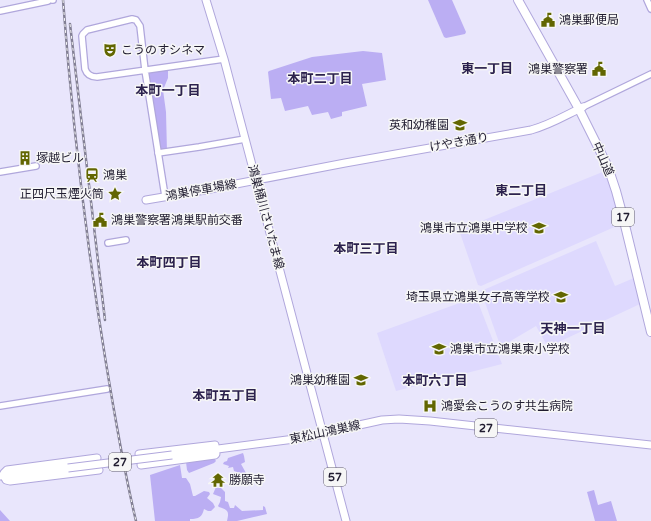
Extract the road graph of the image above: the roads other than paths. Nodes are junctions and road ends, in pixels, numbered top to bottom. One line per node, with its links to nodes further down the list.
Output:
1 (51, 0): 7 (street)
2 (206, 0): 8 (main road, 鴻巣桶川さいたま線)
3 (518, 0): 11 (highway, 中山道 / 17)
4 (522, 0): 11 (highway, 中山道 / 17)
5 (647, 0): 6 (street)
6 (651, 9)
7 (0, 11)
8 (224, 59): 9 (street); 12 (main road, 鴻巣桶川さいたま線)
9 (145, 70): 9 (street); 13 (street)
10 (651, 74): 11 (street, けやき通り)
11 (581, 108): 16 (main road, けやき通り); 21 (highway, 中山道 / 17); 22 (highway, 中山道 / 17)
12 (245, 139): 13 (street); 16 (main road, 鴻巣桶川さいたま線)
13 (158, 153): 17 (street)
14 (36, 166): 15 (street)
15 (0, 172)
16 (256, 180): 17 (main road, 鴻巣停車場線); 25 (main road, 鴻巣桶川さいたま線)
17 (165, 196): 18 (main road, 鴻巣停車場線)
18 (146, 200)
19 (126, 240): 20 (street)
20 (108, 243)
21 (651, 312)
22 (651, 332)
23 (107, 389): 24 (street)
24 (0, 406)
25 (323, 434): 26 (main road, 東松山鴻巣線 / 27); 27 (main road, 東松山鴻巣線 / 27); 33 (main road, 57)
26 (651, 445)
27 (216, 450): 28 (main road); 30 (main road); 32 (main road, 東松山鴻巣線 / 27, bridge)
28 (139, 454)
29 (97, 458): 32 (main road)
30 (141, 465)
31 (99, 470): 32 (main road)
32 (2, 476)
33 (346, 521)

